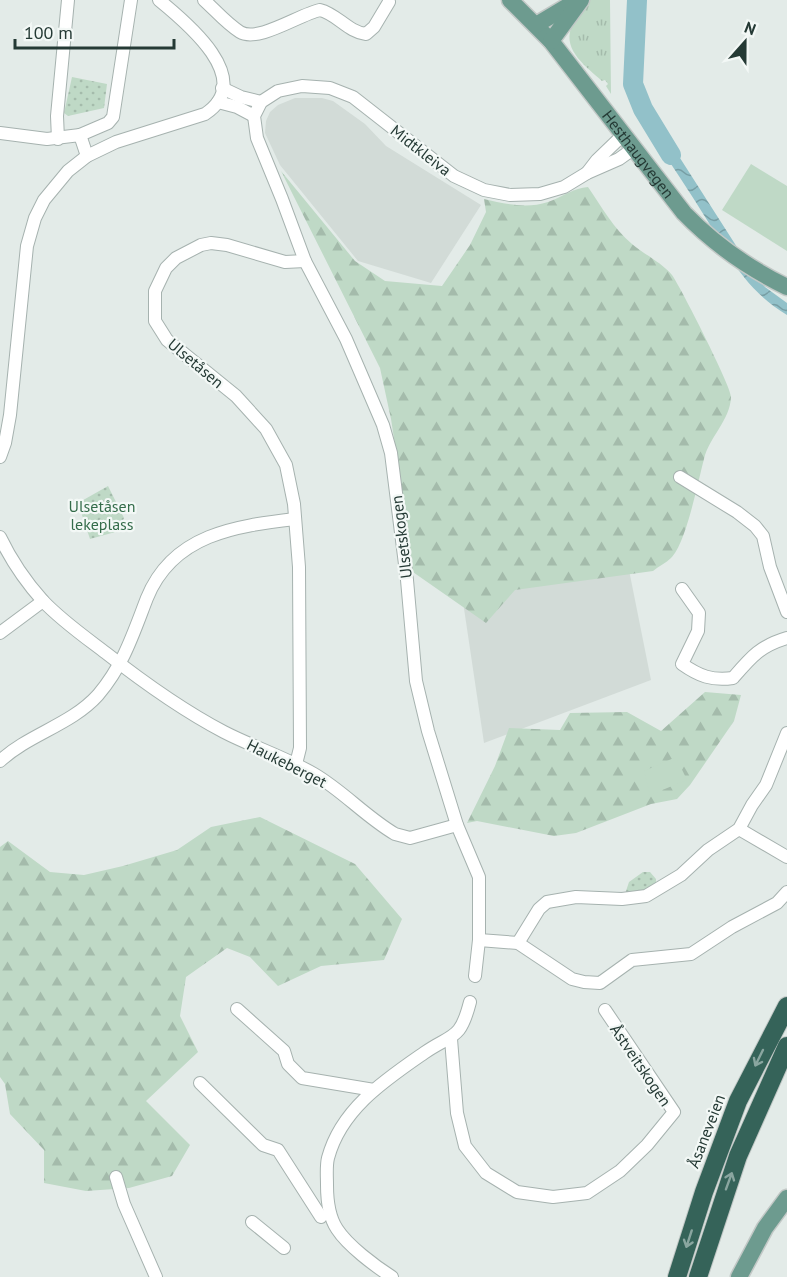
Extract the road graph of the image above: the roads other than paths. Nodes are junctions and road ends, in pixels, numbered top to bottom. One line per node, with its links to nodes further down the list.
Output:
1 (68, 0): 17 (street)
2 (131, 0): 15 (street)
3 (159, 0): 10 (street)
4 (204, 0): 7 (street)
5 (510, 0): 8 (main road, Hesthaugvegen)
6 (580, 0): 8 (main road); 9 (main road)
7 (389, 2)
8 (536, 25): 9 (main road, Hesthaugvegen)
9 (551, 41): 16 (main road, Hesthaugvegen)
10 (222, 88): 11 (street); 12 (street)
11 (218, 102): 13 (street); 19 (street)
12 (261, 102): 13 (street); 20 (street, Midtkleiva)
13 (254, 116): 21 (street, Ulsetskogen)
14 (0, 133): 17 (street)
15 (80, 135): 17 (street); 19 (street)
16 (623, 135): 18 (main road, Hesthaugvegen); 20 (street, Midtkleiva)
17 (58, 139)
18 (633, 149): 20 (street, Midtkleiva); 22 (main road, Hesthaugvegen)
19 (87, 156): 23 (street)
20 (587, 173)
21 (305, 261): 25 (street, Ulsetåsen); 36 (street, Ulsetskogen)
22 (787, 287)
23 (0, 457)
24 (680, 477): 29 (street)
25 (295, 519): 32 (street); 35 (street, Ulsetåsen)
26 (0, 537): 28 (street, Haukeberget)
27 (682, 589): 31 (street)
28 (43, 601): 30 (street); 32 (street, Haukeberget)
29 (787, 612)
30 (0, 633)
31 (787, 638)
32 (120, 664): 34 (street); 35 (street, Haukeberget)
33 (787, 733): 37 (street)
34 (0, 761)
35 (296, 764): 36 (street, Haukeberget)
36 (457, 825): 40 (street, Ulsetskogen)
37 (739, 829): 38 (street); 41 (street)
38 (787, 857)
39 (787, 892): 41 (street)
40 (479, 940): 41 (street); 42 (street, Ulsetskogen)
41 (518, 943)
42 (475, 976)
43 (470, 1002): 47 (street)
44 (787, 1006): 58 (highway, Åsaneveien, one-way to 58)
45 (237, 1009): 50 (street)
46 (605, 1010): 47 (street, Åstveitskogen)
47 (451, 1039): 50 (street)
48 (787, 1046): 59 (highway, one-way to 48)
49 (200, 1083): 53 (street)
50 (374, 1089): 57 (street)
51 (116, 1177): 56 (street)
52 (787, 1198): 60 (main road)
53 (321, 1217)
54 (252, 1222): 55 (street)
55 (284, 1248)
56 (156, 1277)
57 (392, 1277)
58 (677, 1277)
59 (698, 1277)
60 (739, 1277)

